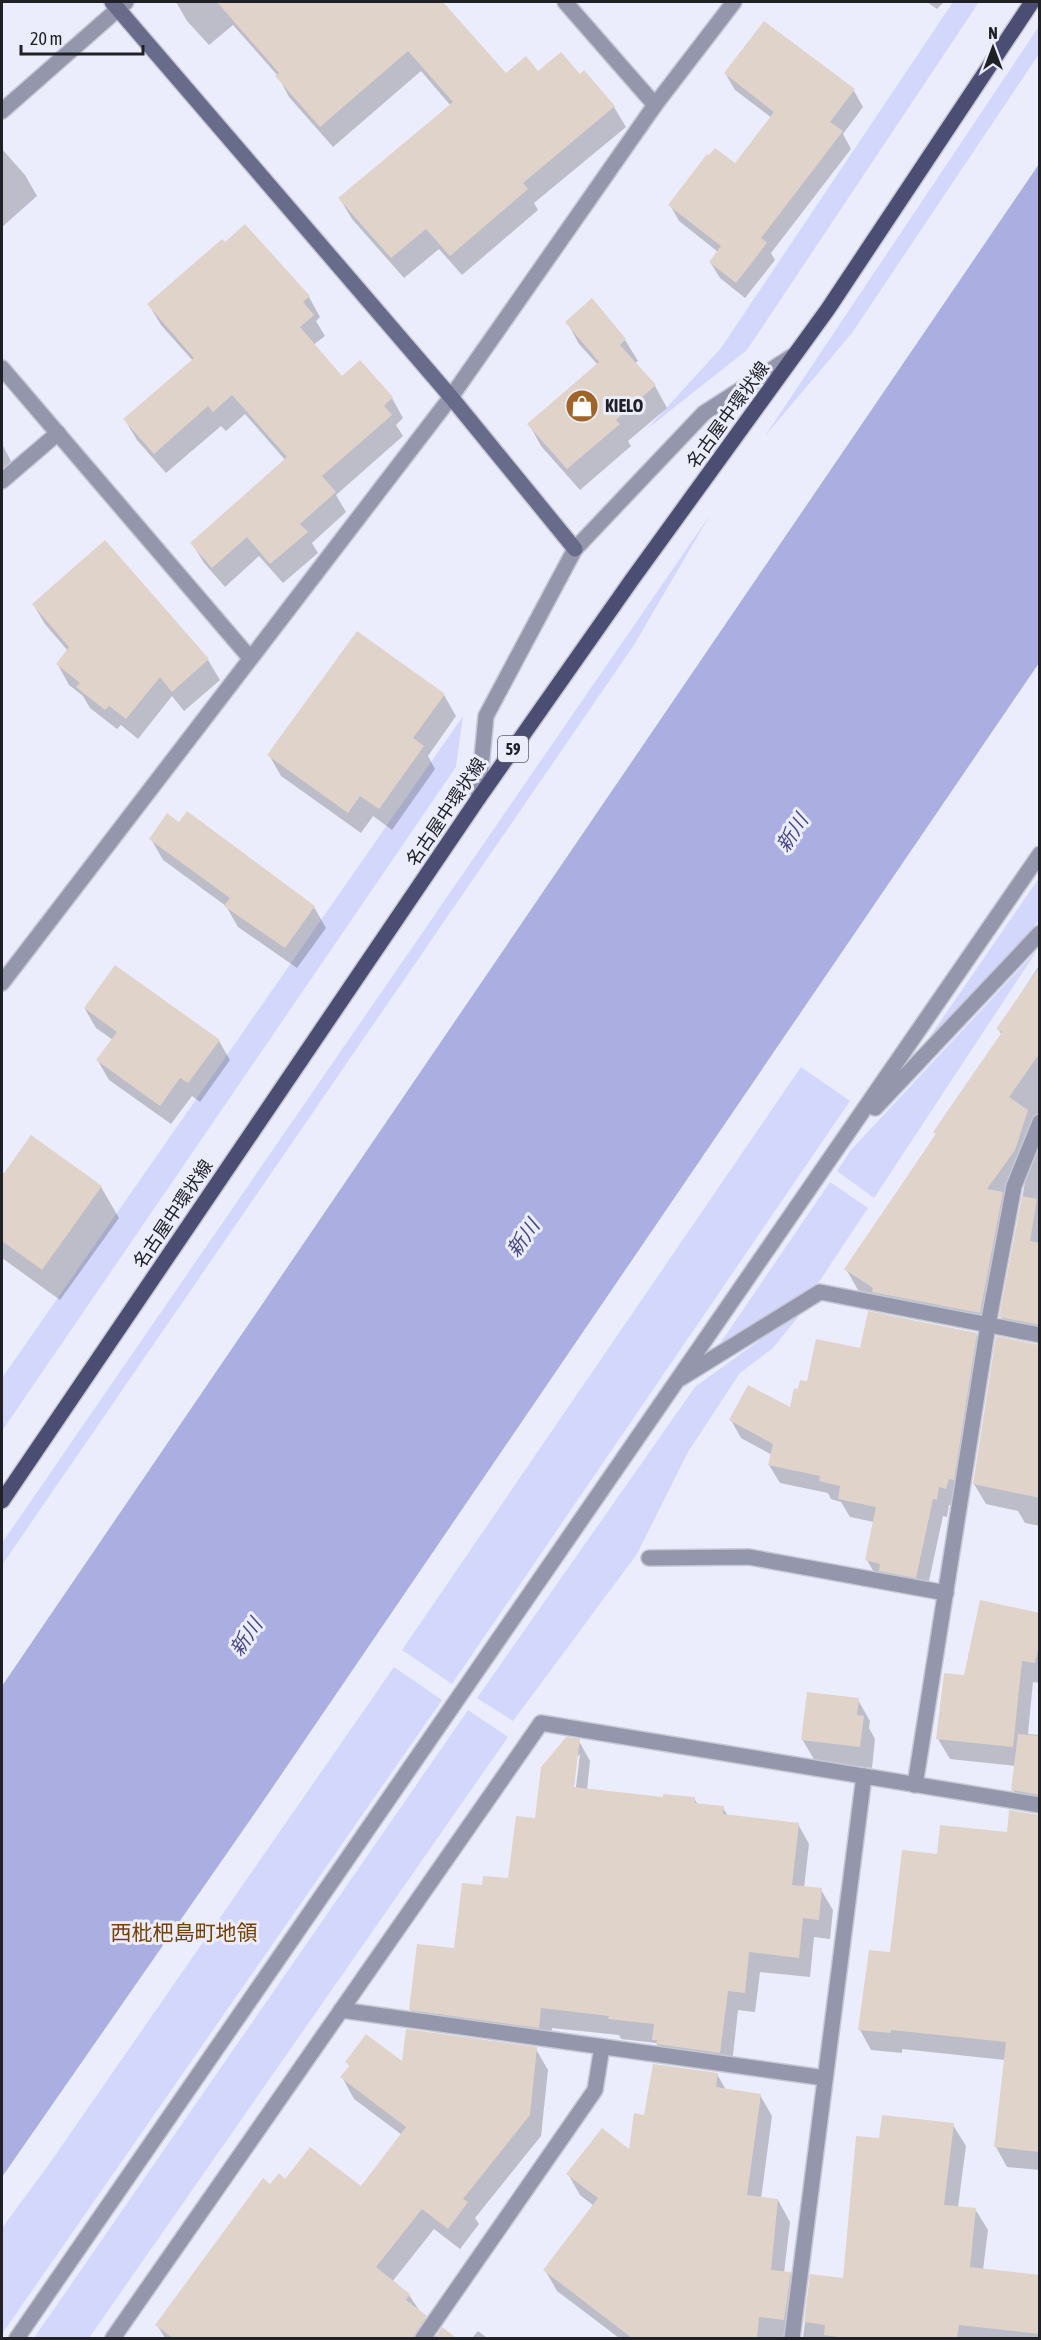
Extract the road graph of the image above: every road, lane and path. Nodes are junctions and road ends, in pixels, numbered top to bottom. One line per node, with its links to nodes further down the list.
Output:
1 (565, 2): 5 (street)
2 (734, 2): 5 (street)
3 (1032, 2): 7 (main road, 名古屋中環状線 / 59)
4 (119, 4): 6 (street); 9 (street)
5 (655, 105): 9 (street)
6 (2, 111)
7 (799, 352): 12 (street); 14 (main road, 名古屋中環状線 / 59)
8 (2, 368): 10 (street)
9 (451, 397): 12 (street); 13 (street)
10 (58, 433): 11 (street); 13 (street)
11 (2, 481)
12 (575, 549): 14 (street)
13 (250, 658): 17 (street)
14 (478, 799): 24 (main road, 名古屋中環状線 / 59)
15 (1040, 854): 19 (street)
16 (1040, 933): 19 (street)
17 (2, 983)
18 (1040, 1122): 20 (street)
19 (844, 1140): 23 (street)
20 (1035, 1145): 21 (street)
21 (988, 1325): 22 (street); 23 (street); 26 (street)
22 (1040, 1335)
23 (679, 1379): 33 (street)
24 (2, 1501)
25 (649, 1558): 26 (street)
26 (946, 1593): 28 (street)
27 (864, 1776): 28 (street); 30 (street); 32 (street)
28 (915, 1785): 29 (street)
29 (1040, 1805)
30 (341, 2010): 31 (street); 34 (street)
31 (602, 2047): 32 (street); 35 (street)
32 (825, 2078): 36 (street)
33 (17, 2338)
34 (113, 2338)
35 (423, 2338)
36 (792, 2338)

